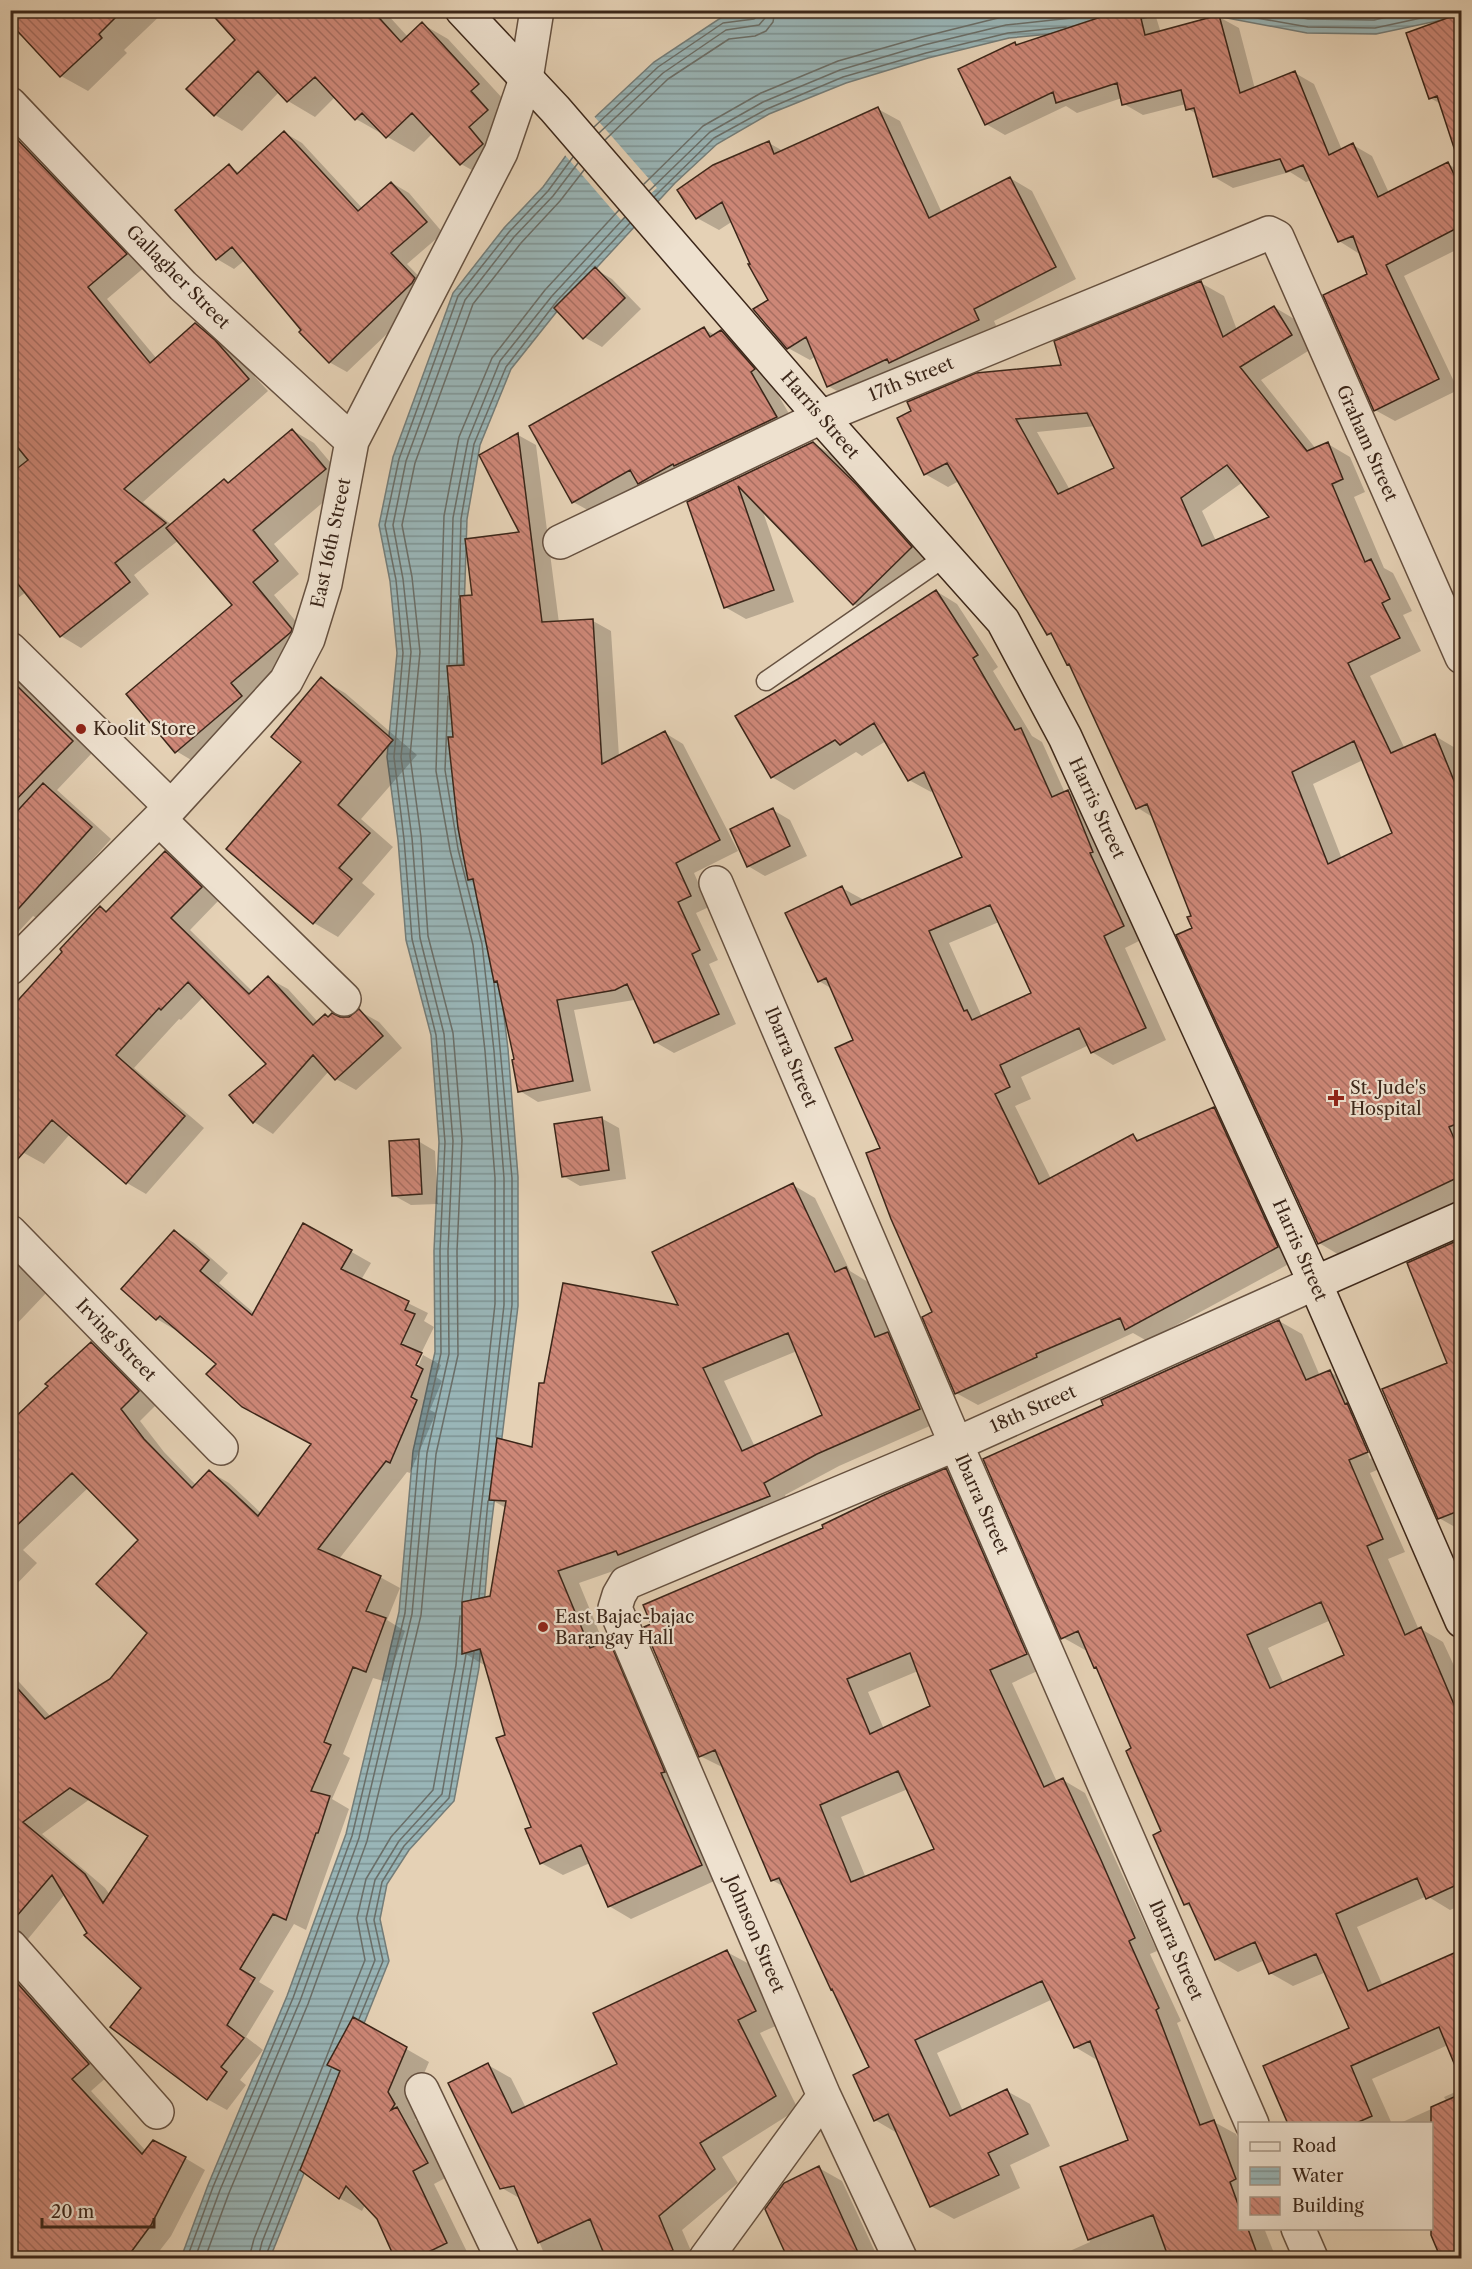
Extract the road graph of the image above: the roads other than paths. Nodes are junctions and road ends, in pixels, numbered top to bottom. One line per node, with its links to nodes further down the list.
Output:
1 (462, 10): 3 (street, Harris Street)
2 (537, 10): 3 (street, East 16th Street)
3 (526, 79): 6 (street, Harris Street); 7 (street, East 16th Street)
4 (10, 104): 7 (street, Gallagher Street)
5 (1269, 233): 6 (street, 17th Street); 11 (street, Graham Street)
6 (821, 417): 8 (street, 17th Street); 9 (street, Harris Street)
7 (352, 441): 13 (street, East 16th Street)
8 (561, 542)
9 (945, 557): 12 (lane); 19 (street, Harris Street)
10 (10, 649): 13 (street)
11 (1461, 657)
12 (766, 681)
13 (165, 813): 15 (street, East 16th Street); 16 (street)
14 (716, 883): 20 (street, Ibarra Street)
15 (10, 968)
16 (344, 999)
17 (1461, 1218): 19 (street, 18th Street)
18 (10, 1232): 21 (street, Irving Street)
19 (1316, 1282): 20 (street, 18th Street); 23 (street, Harris Street)
20 (956, 1444): 22 (street, 18th Street); 28 (street, Ibarra Street)
21 (221, 1448)
22 (615, 1608): 26 (street, Johnson Street)
23 (1461, 1621)
24 (10, 1946): 27 (street)
25 (422, 2090): 30 (street)
26 (824, 2096): 31 (street); 32 (street, Johnson Street)
27 (157, 2112)
28 (1251, 2122)
29 (1298, 2230): 33 (street)
30 (502, 2259)
31 (706, 2259)
32 (900, 2259)
33 (1311, 2259)

